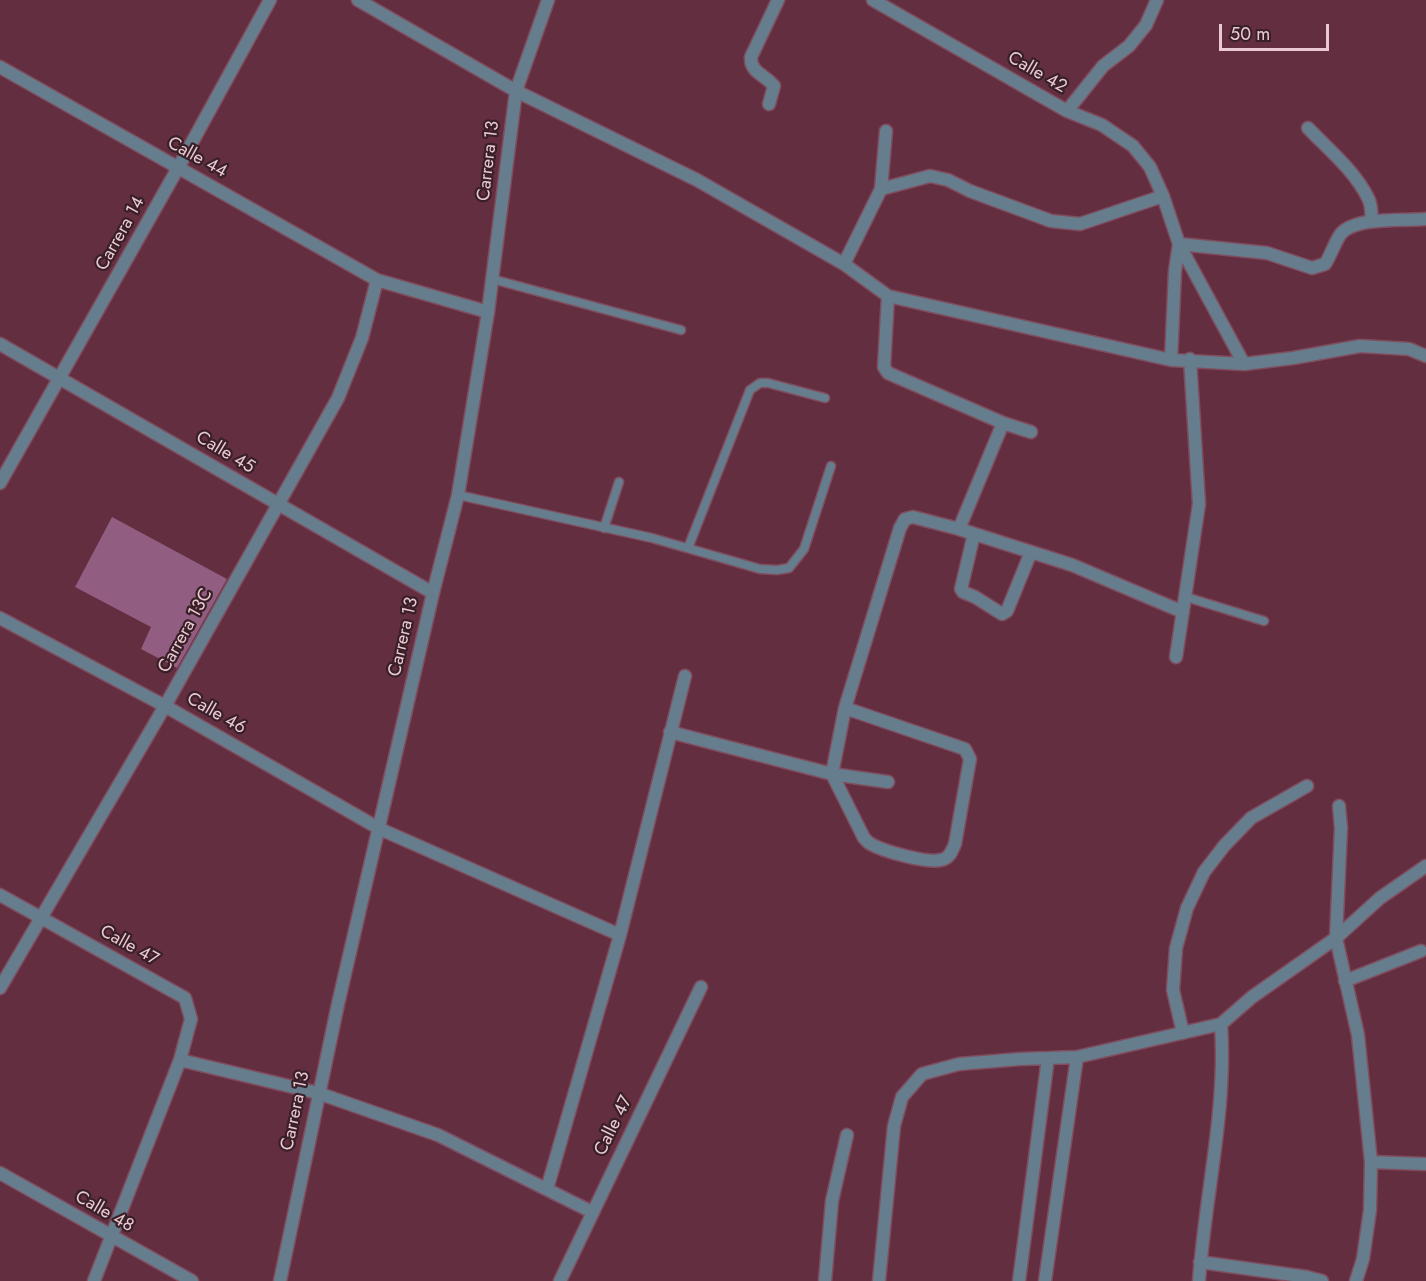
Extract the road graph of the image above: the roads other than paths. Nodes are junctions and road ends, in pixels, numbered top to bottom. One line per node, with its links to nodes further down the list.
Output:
1 (270, 0): 13 (street, Carrera 14)
2 (358, 0): 8 (street)
3 (548, 0): 8 (street, Carrera 13)
4 (778, 0): 9 (street)
5 (873, 0): 10 (street, Calle 42)
6 (1157, 0): 10 (street)
7 (0, 67): 13 (street, Calle 44)
8 (516, 91): 19 (street); 20 (street, Carrera 13)
9 (769, 104)
10 (1067, 111): 15 (street, Calle 42)
11 (1308, 128): 17 (street)
12 (886, 131): 14 (street)
13 (178, 168): 21 (street, Calle 44); 30 (street, Carrera 14)
14 (881, 189): 15 (street); 19 (street)
15 (1163, 196): 18 (street, Calle 42)
16 (1426, 219): 17 (street)
17 (1372, 221): 18 (street)
18 (1179, 244): 28 (street); 29 (street, Calle 42)
19 (844, 264): 22 (street)
20 (492, 279): 23 (street, Carrera 13); 24 (lane)
21 (377, 280): 23 (street, Calle 44); 38 (street, Carrera 13C)
22 (888, 296): 28 (street); 32 (street)
23 (488, 312): 37 (street, Carrera 13)
24 (681, 330)
25 (0, 344): 30 (street, Calle 45)
26 (1426, 356): 29 (street)
27 (1190, 359): 28 (street); 29 (street); 45 (street)
28 (1171, 360)
29 (1244, 364)
30 (61, 377): 36 (street, Carrera 14); 38 (street, Calle 45)
31 (825, 398): 42 (lane)
32 (1003, 423): 33 (street); 40 (street)
33 (1031, 432)
34 (831, 466): 42 (lane)
35 (619, 482): 39 (lane)
36 (0, 483)
37 (458, 495): 39 (lane); 44 (street, Carrera 13)
38 (277, 505): 44 (street, Calle 45); 51 (street, Carrera 13C)
39 (604, 528): 42 (lane)
40 (959, 529): 41 (street); 52 (street)
41 (974, 534): 43 (street); 43 (street)
42 (688, 548)
43 (1031, 552): 46 (street)
44 (433, 593): 58 (street, Carrera 13)
45 (1186, 597): 46 (street); 48 (lane)
46 (1183, 612): 49 (street)
47 (0, 618): 51 (street, Calle 46)
48 (1264, 621)
49 (1176, 657)
50 (685, 676): 53 (street)
51 (165, 706): 58 (street, Calle 46); 61 (street, Carrera 13C)
52 (845, 708): 54 (street); 54 (street)
53 (670, 732): 54 (street); 62 (street)
54 (832, 774): 55 (street)
55 (888, 782)
56 (1307, 786): 69 (street)
57 (1339, 806): 63 (street)
58 (380, 829): 62 (street, Calle 46); 73 (street, Carrera 13)
59 (1426, 866): 63 (street)
60 (0, 895): 61 (street, Calle 47)
61 (41, 918): 67 (street, Carrera 13C); 72 (street, Calle 47)
62 (620, 935): 78 (street)
63 (1336, 938): 65 (street); 68 (street)
64 (1421, 951): 65 (street)
65 (1345, 981): 75 (street)
66 (701, 987): 79 (street, Calle 47)
67 (0, 988)
68 (1221, 1024): 69 (street); 81 (street)
69 (1183, 1032): 71 (street)
70 (1048, 1058): 71 (street); 88 (street); 89 (street)
71 (1077, 1058): 90 (street)
72 (180, 1060): 73 (street); 80 (street, Calle 47)
73 (318, 1093): 78 (street); 85 (street, Carrera 13)
74 (847, 1135): 87 (street)
75 (1371, 1162): 76 (street); 93 (street)
76 (1426, 1164)
77 (0, 1173): 80 (street, Calle 48)
78 (547, 1189): 79 (street)
79 (592, 1212): 86 (street, Calle 47)
80 (113, 1237): 83 (street, Calle 47); 84 (street, Calle 48)
81 (1200, 1262): 82 (street); 91 (street)
82 (1307, 1279): 92 (street)
83 (94, 1281)
84 (192, 1281)
85 (280, 1281)
86 (560, 1281)
87 (825, 1281)
88 (879, 1281)
89 (1019, 1281)
90 (1046, 1281)
91 (1199, 1281)
92 (1322, 1281)
93 (1356, 1281)

